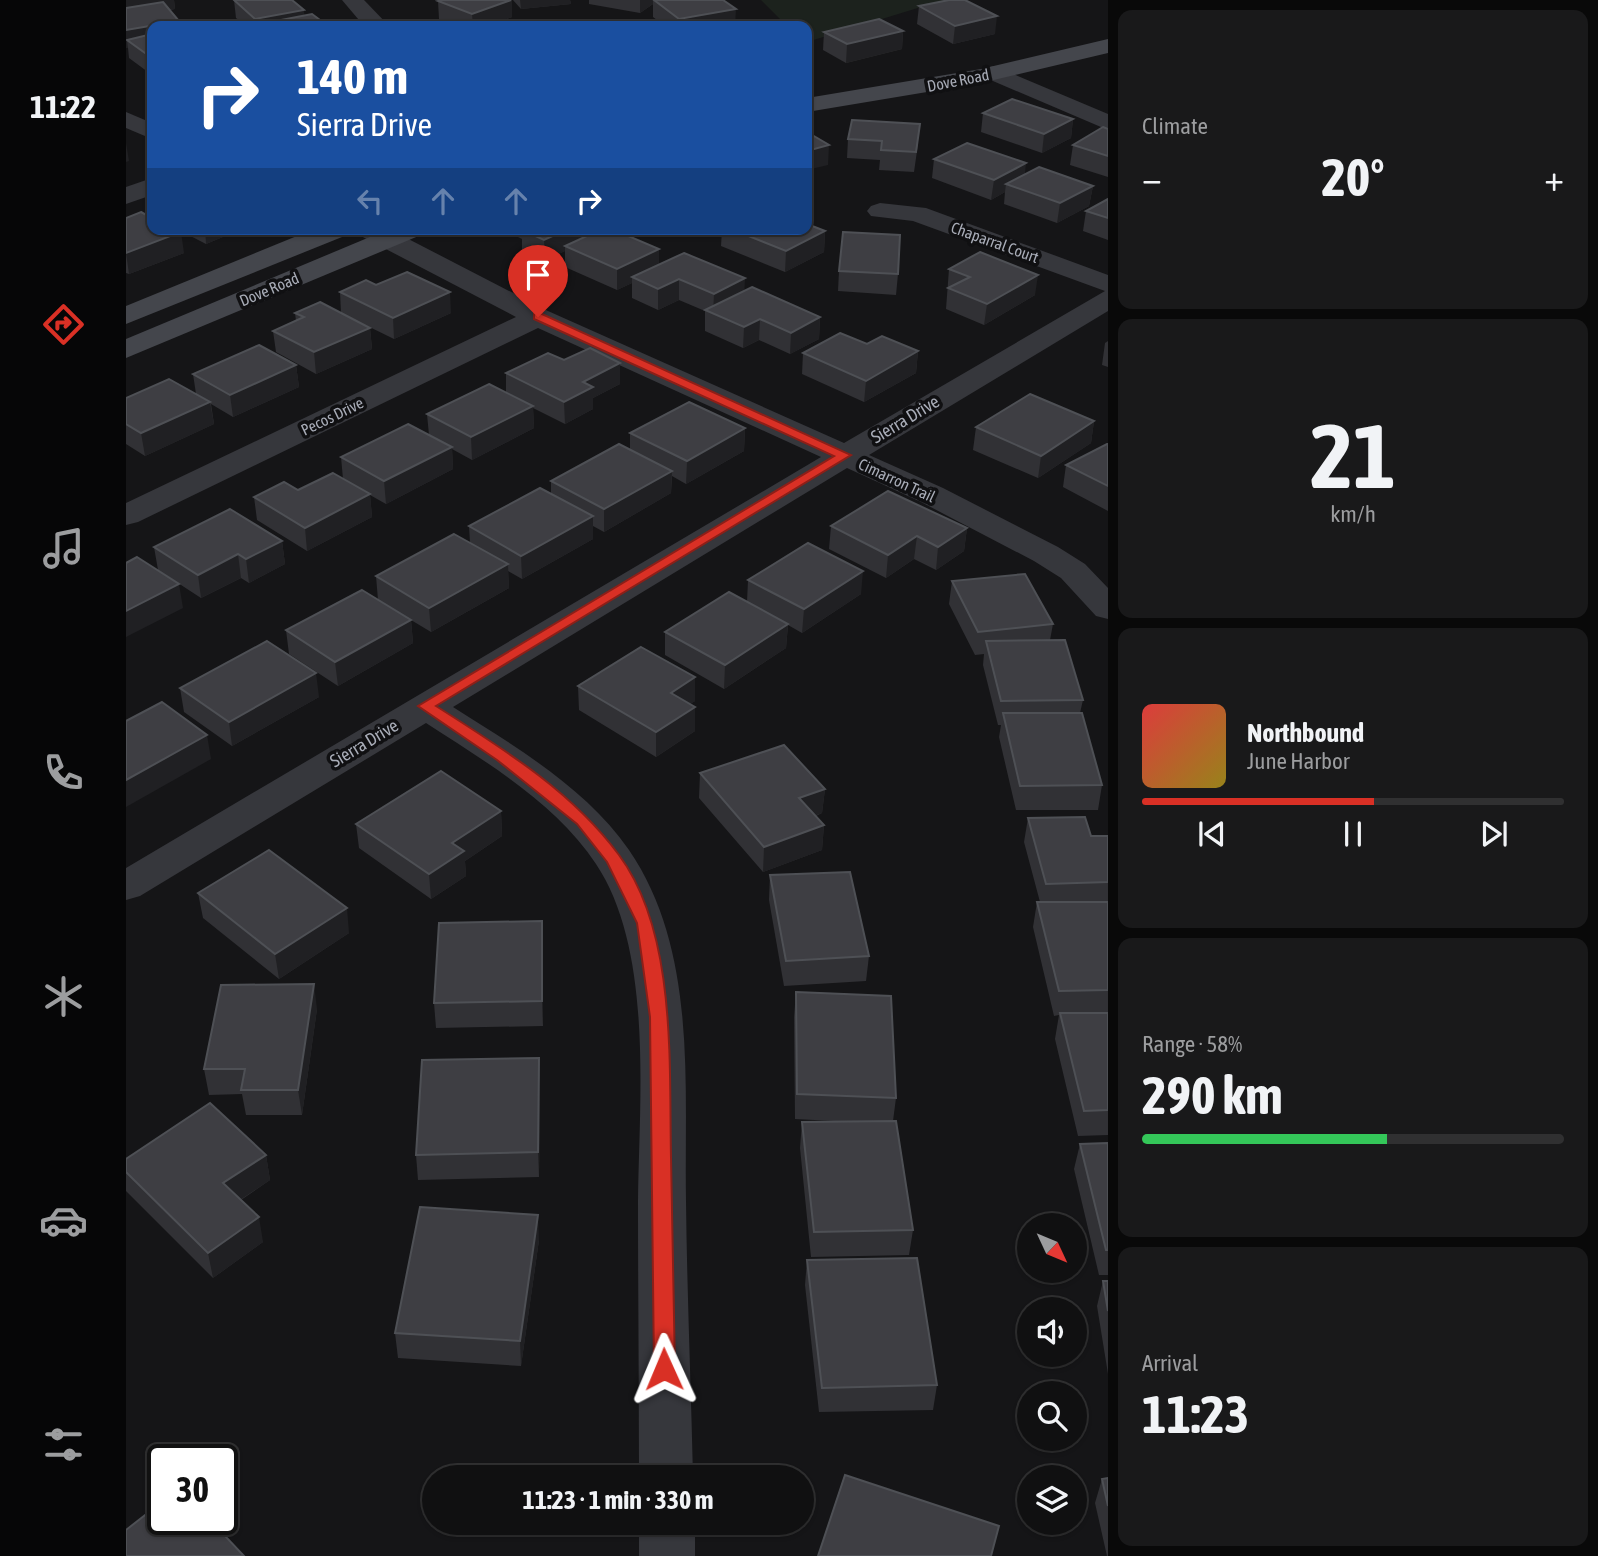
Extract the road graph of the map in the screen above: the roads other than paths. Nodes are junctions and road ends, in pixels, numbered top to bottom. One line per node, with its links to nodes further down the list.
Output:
1 (354, 0): 2 (street)
2 (371, 21)
3 (1108, 46): 5 (main road, Dove Road)
4 (1108, 68): 6 (main road, Dove Road)
5 (994, 73): 6 (street); 7 (main road, Dove Road)
6 (1024, 88): 9 (main road, Dove Road); 11 (street)
7 (856, 98): 8 (main road, Dove Road); 9 (main road)
8 (812, 104)
9 (876, 116): 12 (main road, Dove Road)
10 (126, 119): 13 (street)
11 (1108, 123)
12 (812, 124)
13 (147, 130)
14 (147, 188): 15 (street)
15 (126, 196)
16 (880, 211): 20 (street, Chaparral Court)
17 (323, 235): 22 (main road, Dove Road)
18 (382, 235): 24 (main road, Dove Road)
19 (394, 235): 23 (street, Cimarron Trail)
20 (1108, 284)
21 (1108, 299): 25 (street, Sierra Drive)
22 (126, 316)
23 (538, 317): 25 (street, Cimarron Trail); 26 (street, Pecos Drive)
24 (126, 349)
25 (844, 455): 27 (street, Cimarron Trail); 28 (street, Sierra Drive)
26 (126, 515)
27 (1108, 609)
28 (425, 706): 29 (street, Sierra Drive); 30 (street)
29 (126, 886)
30 (666, 1465)
31 (667, 1535): 32 (street)
32 (667, 1556)

